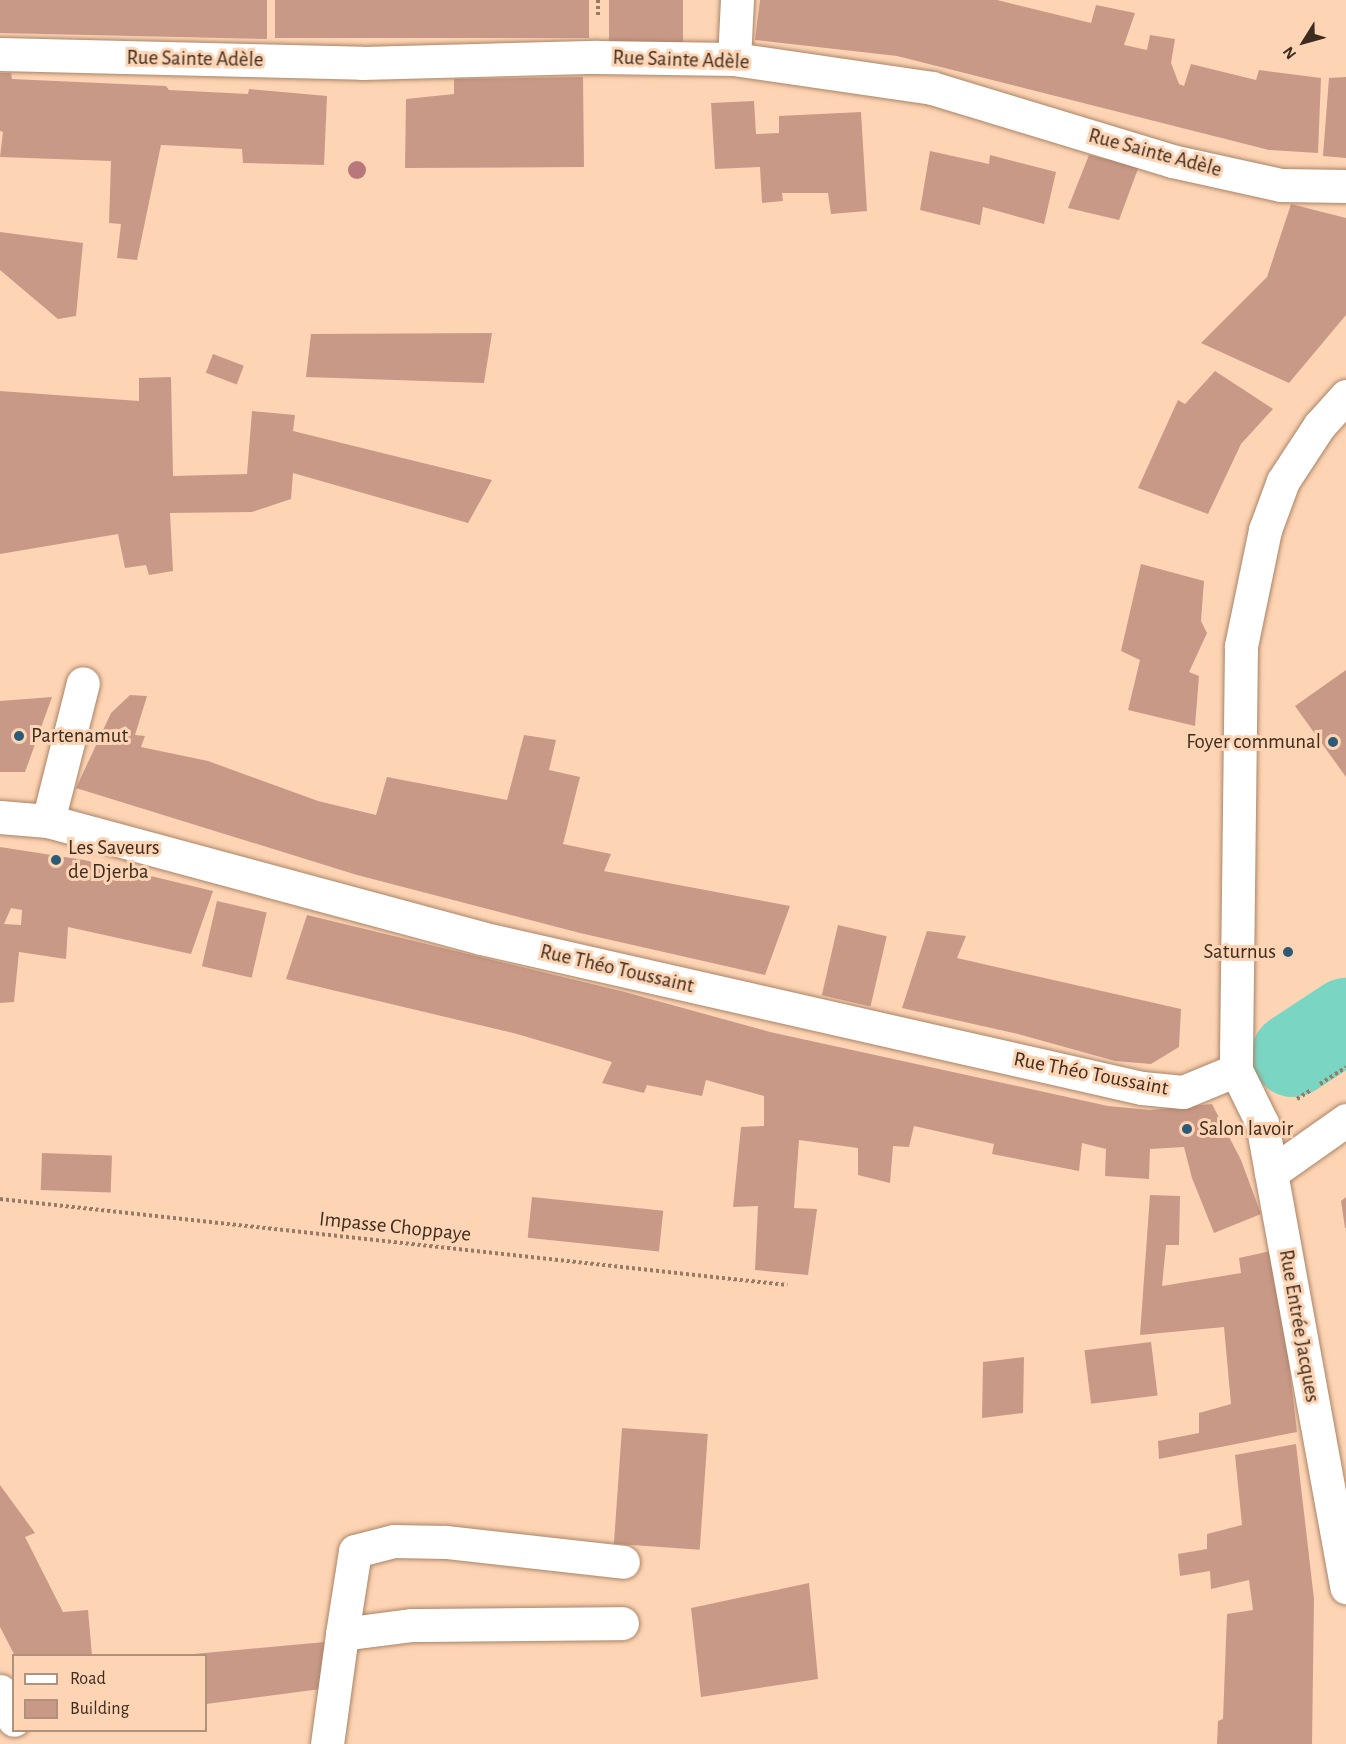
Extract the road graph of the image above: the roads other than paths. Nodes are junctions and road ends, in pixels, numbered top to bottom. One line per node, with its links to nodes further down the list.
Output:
1 (737, 0): 3 (street)
2 (0, 54): 3 (street, Rue Sainte Adèle)
3 (734, 59): 4 (street, Rue Sainte Adèle)
4 (1346, 186)
5 (1346, 396): 9 (street)
6 (83, 683): 8 (street)
7 (0, 817): 8 (street, Rue Théo Toussaint)
8 (48, 821): 9 (street, Rue Théo Toussaint)
9 (1236, 1070): 11 (street, Rue Entrée Jacques)
10 (1346, 1120): 11 (street)
11 (1271, 1173): 13 (street, Rue Entrée Jacques)
12 (624, 1562): 15 (street)
13 (1346, 1587)
14 (622, 1623): 15 (street)
15 (342, 1634): 18 (street)
16 (0, 1691): 17 (street)
17 (12, 1716)
18 (327, 1744)

